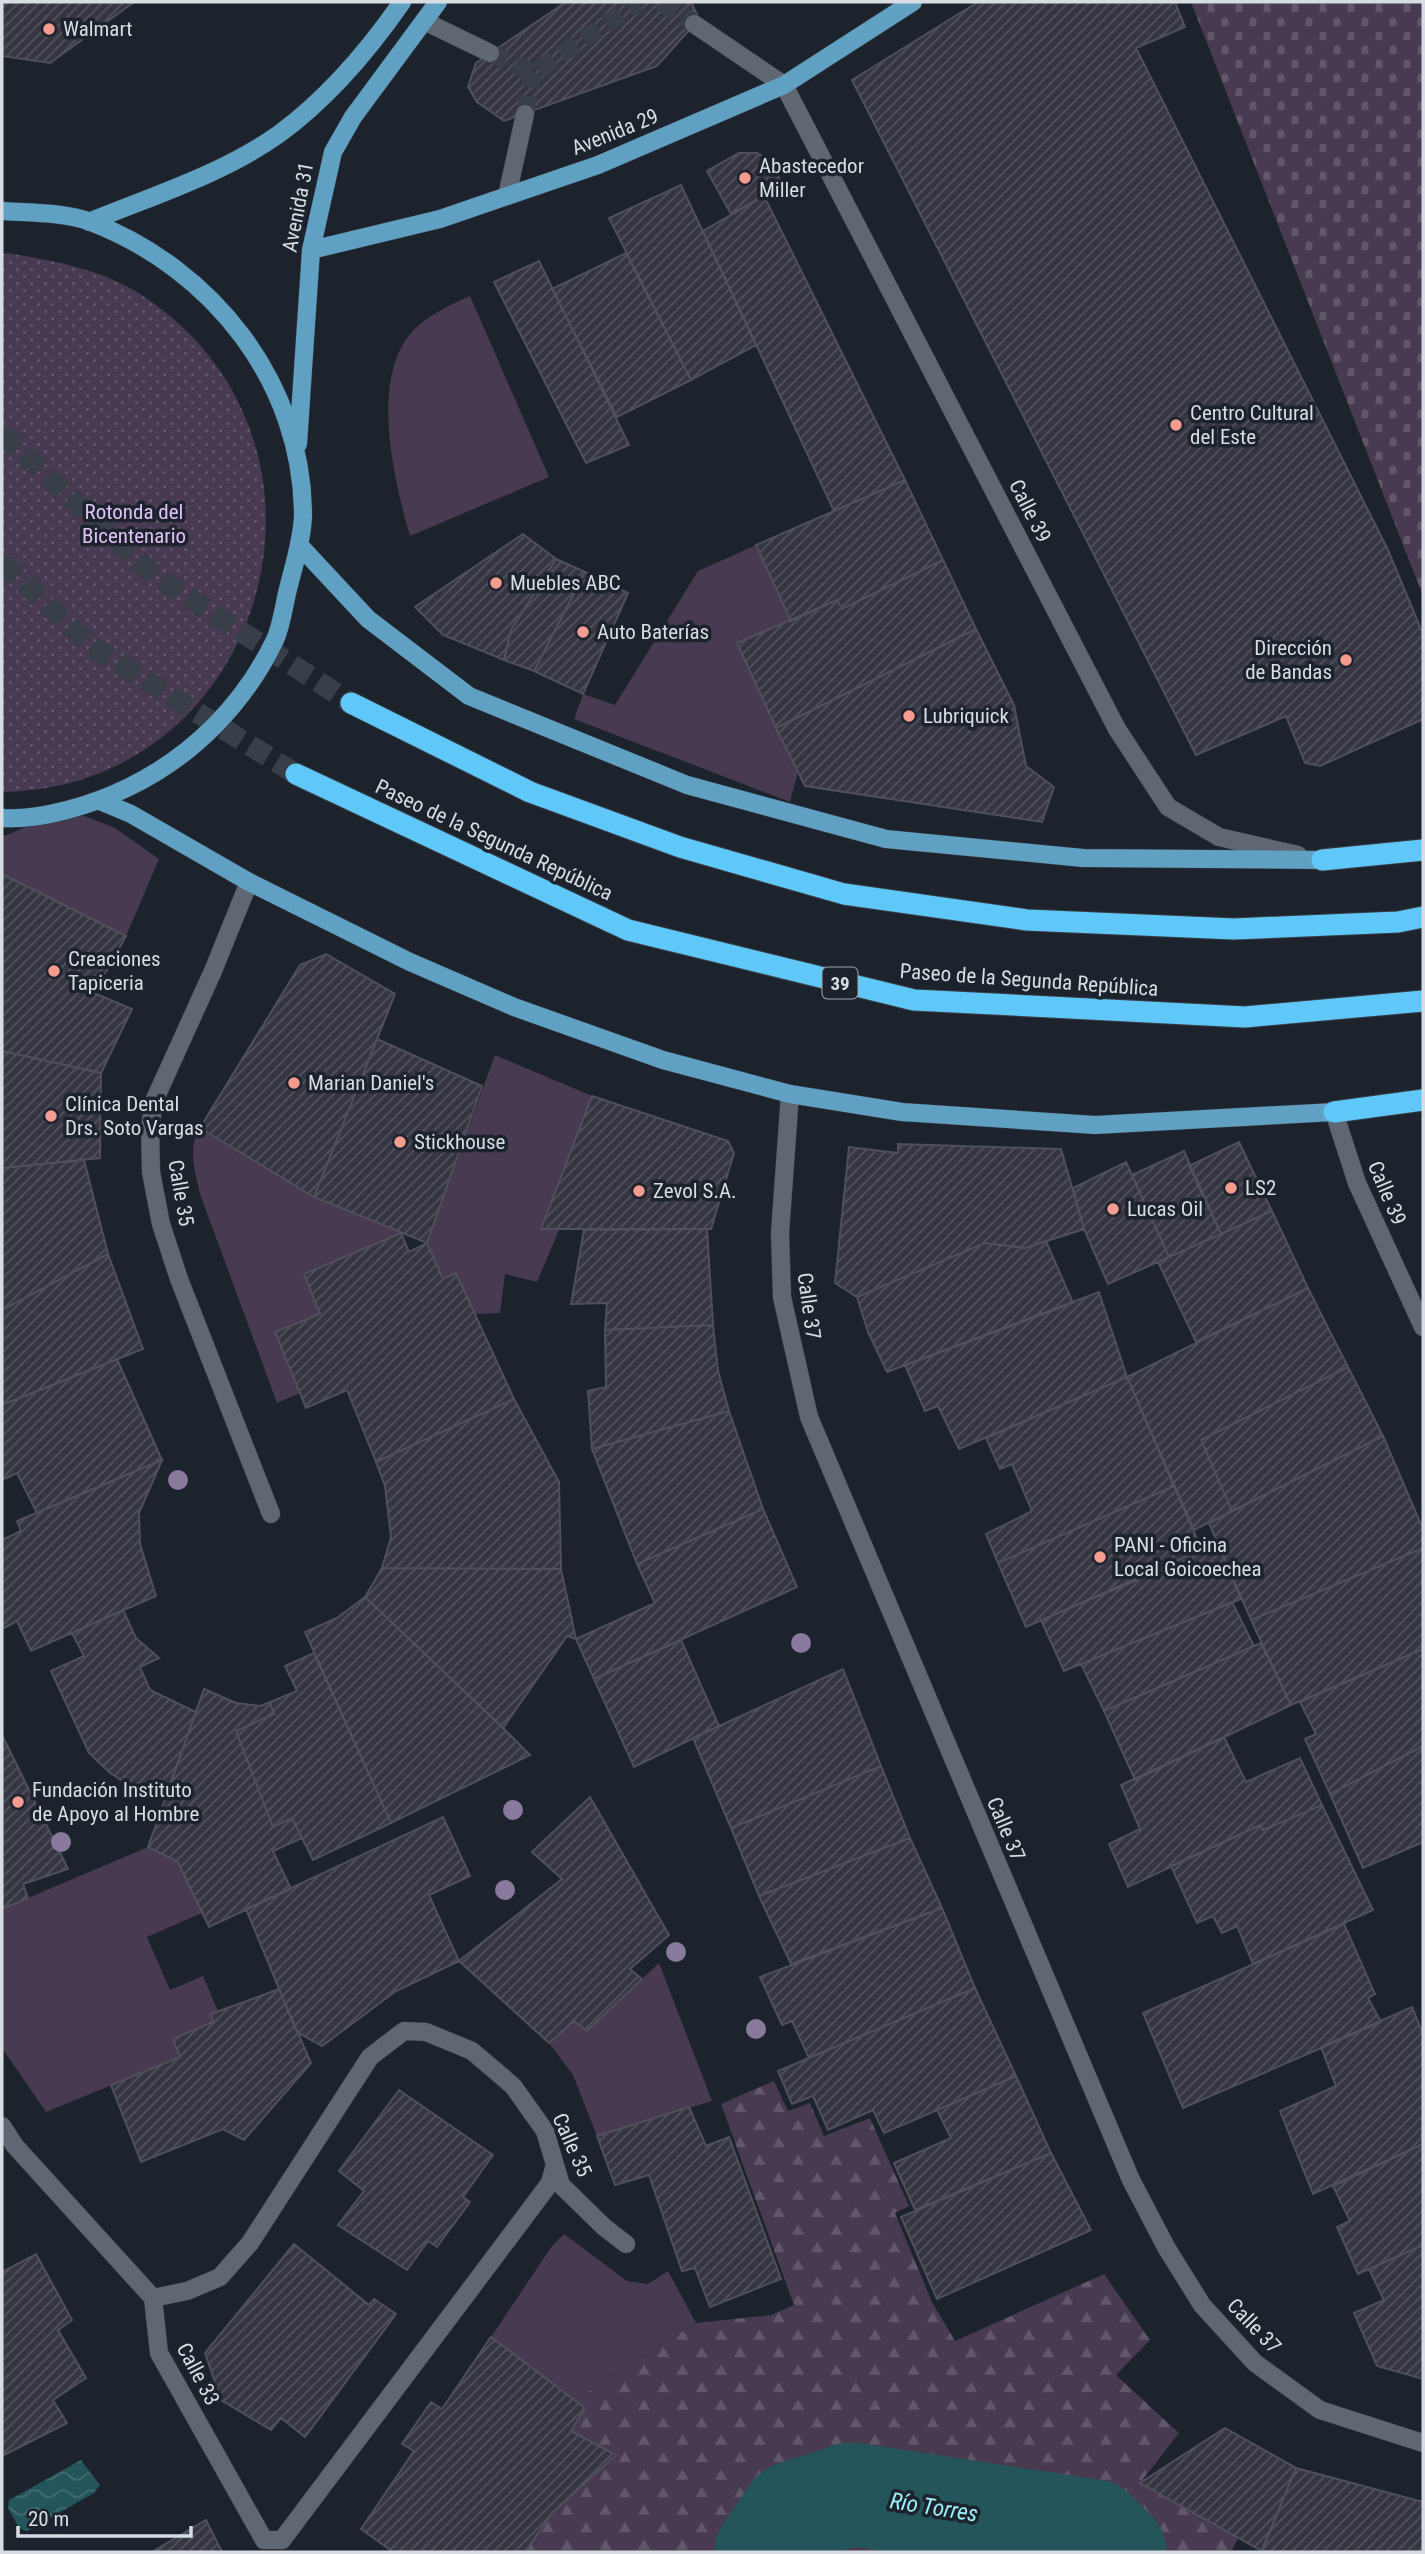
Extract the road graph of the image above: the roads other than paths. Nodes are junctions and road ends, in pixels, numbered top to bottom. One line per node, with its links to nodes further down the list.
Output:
1 (402, 2): 11 (main road, Avenida 31)
2 (438, 2): 4 (main road, Avenida 31)
3 (913, 2): 7 (main road, Avenida 29)
4 (424, 21): 6 (street); 12 (main road, Avenida 31)
5 (694, 24): 7 (street)
6 (490, 53)
7 (784, 85): 9 (main road, Avenida 29); 20 (street, Calle 39)
8 (525, 114): 9 (street)
9 (507, 197): 12 (main road, Avenida 29)
10 (2, 211): 11 (main road)
11 (89, 222): 13 (main road)
12 (311, 250): 13 (main road, Avenida 31)
13 (298, 455): 14 (main road)
14 (299, 545): 17 (main road); 20 (main road)
15 (351, 703): 22 (highway)
16 (296, 774): 23 (highway, Paseo de la Segunda República / 39)
17 (100, 801): 18 (main road); 21 (main road)
18 (2, 818)
19 (1423, 850): 20 (highway)
20 (1322, 860)
21 (249, 882): 24 (main road); 28 (street, Calle 35)
22 (1423, 917)
23 (1423, 1001)
24 (790, 1094): 26 (main road); 34 (street, Calle 37)
25 (1423, 1100): 26 (highway)
26 (1334, 1112): 27 (street, Calle 39)
27 (1423, 1326)
28 (271, 1514)
29 (2, 2126): 30 (street)
30 (8, 2147): 33 (street)
31 (554, 2168): 32 (street, Calle 35); 33 (street, Calle 35); 33 (street, Calle 33)
32 (626, 2244)
33 (153, 2298)
34 (1423, 2442)

